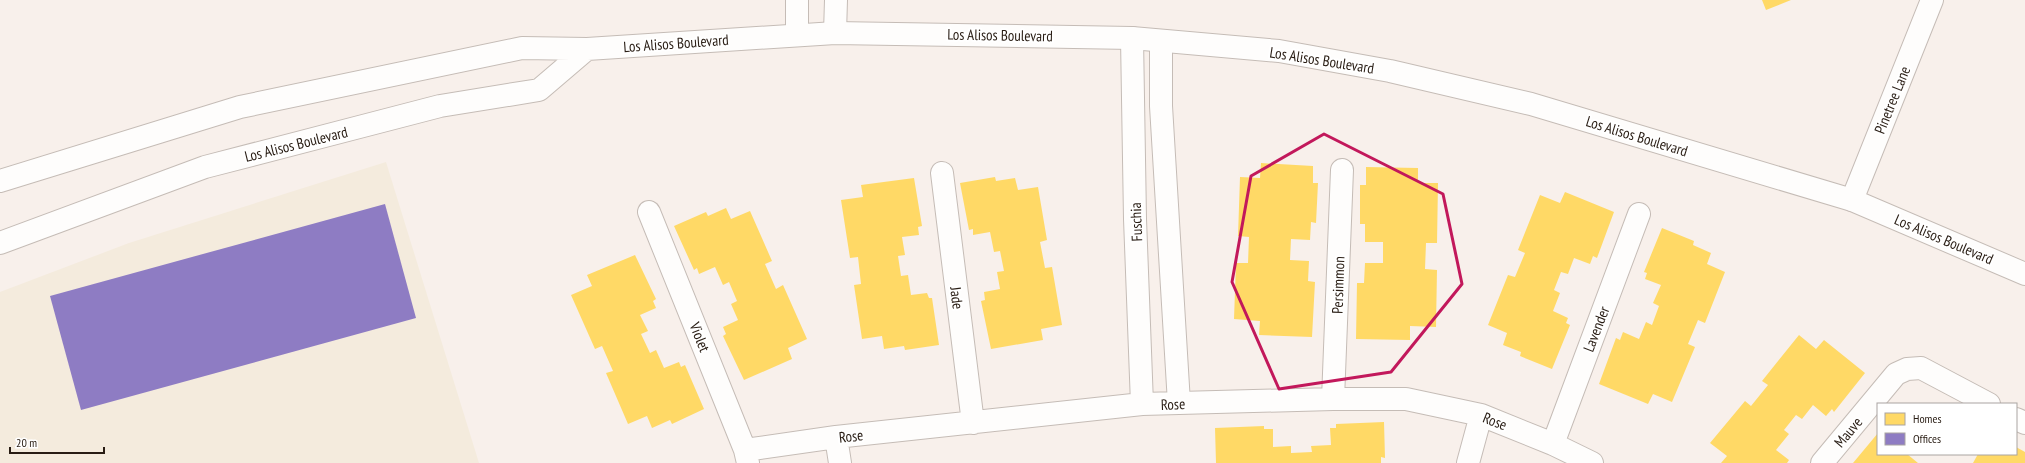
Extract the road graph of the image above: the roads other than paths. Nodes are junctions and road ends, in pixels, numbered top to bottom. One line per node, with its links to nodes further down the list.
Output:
1 (797, 0): 5 (street)
2 (836, 0): 4 (street)
3 (1932, 0): 12 (street, Pinetree Lane)
4 (836, 32): 5 (street, Los Alisos Boulevard); 6 (street, Los Alisos Boulevard)
5 (797, 35): 8 (street, Los Alisos Boulevard)
6 (1132, 38): 7 (street, Los Alisos Boulevard); 19 (street, Fuschia)
7 (1161, 41): 12 (street, Los Alisos Boulevard); 20 (street, Fuschia)
8 (587, 49): 11 (street, Los Alisos Boulevard); 15 (street, Los Alisos Boulevard)
9 (1342, 170): 17 (street, Persimmon)
10 (942, 173): 22 (street, Jade)
11 (0, 182)
12 (1852, 200): 16 (street, Los Alisos Boulevard)
13 (649, 212): 25 (street, Violet)
14 (1639, 214): 24 (street, Lavender)
15 (0, 243)
16 (2025, 274)
17 (1333, 399): 20 (street, Rose); 21 (street, Rose)
18 (1987, 403): 29 (street, Mauve)
19 (1142, 404): 20 (street, Rose); 22 (street, Rose)
20 (1179, 404)
21 (1481, 415): 24 (street, Rose); 27 (street)
22 (973, 423): 23 (street, Rose)
23 (836, 437): 25 (street, Rose); 26 (street)
24 (1553, 444): 28 (street, Rose)
25 (747, 456)
26 (840, 463)
27 (1468, 463)
28 (1592, 463)
29 (1822, 463)

